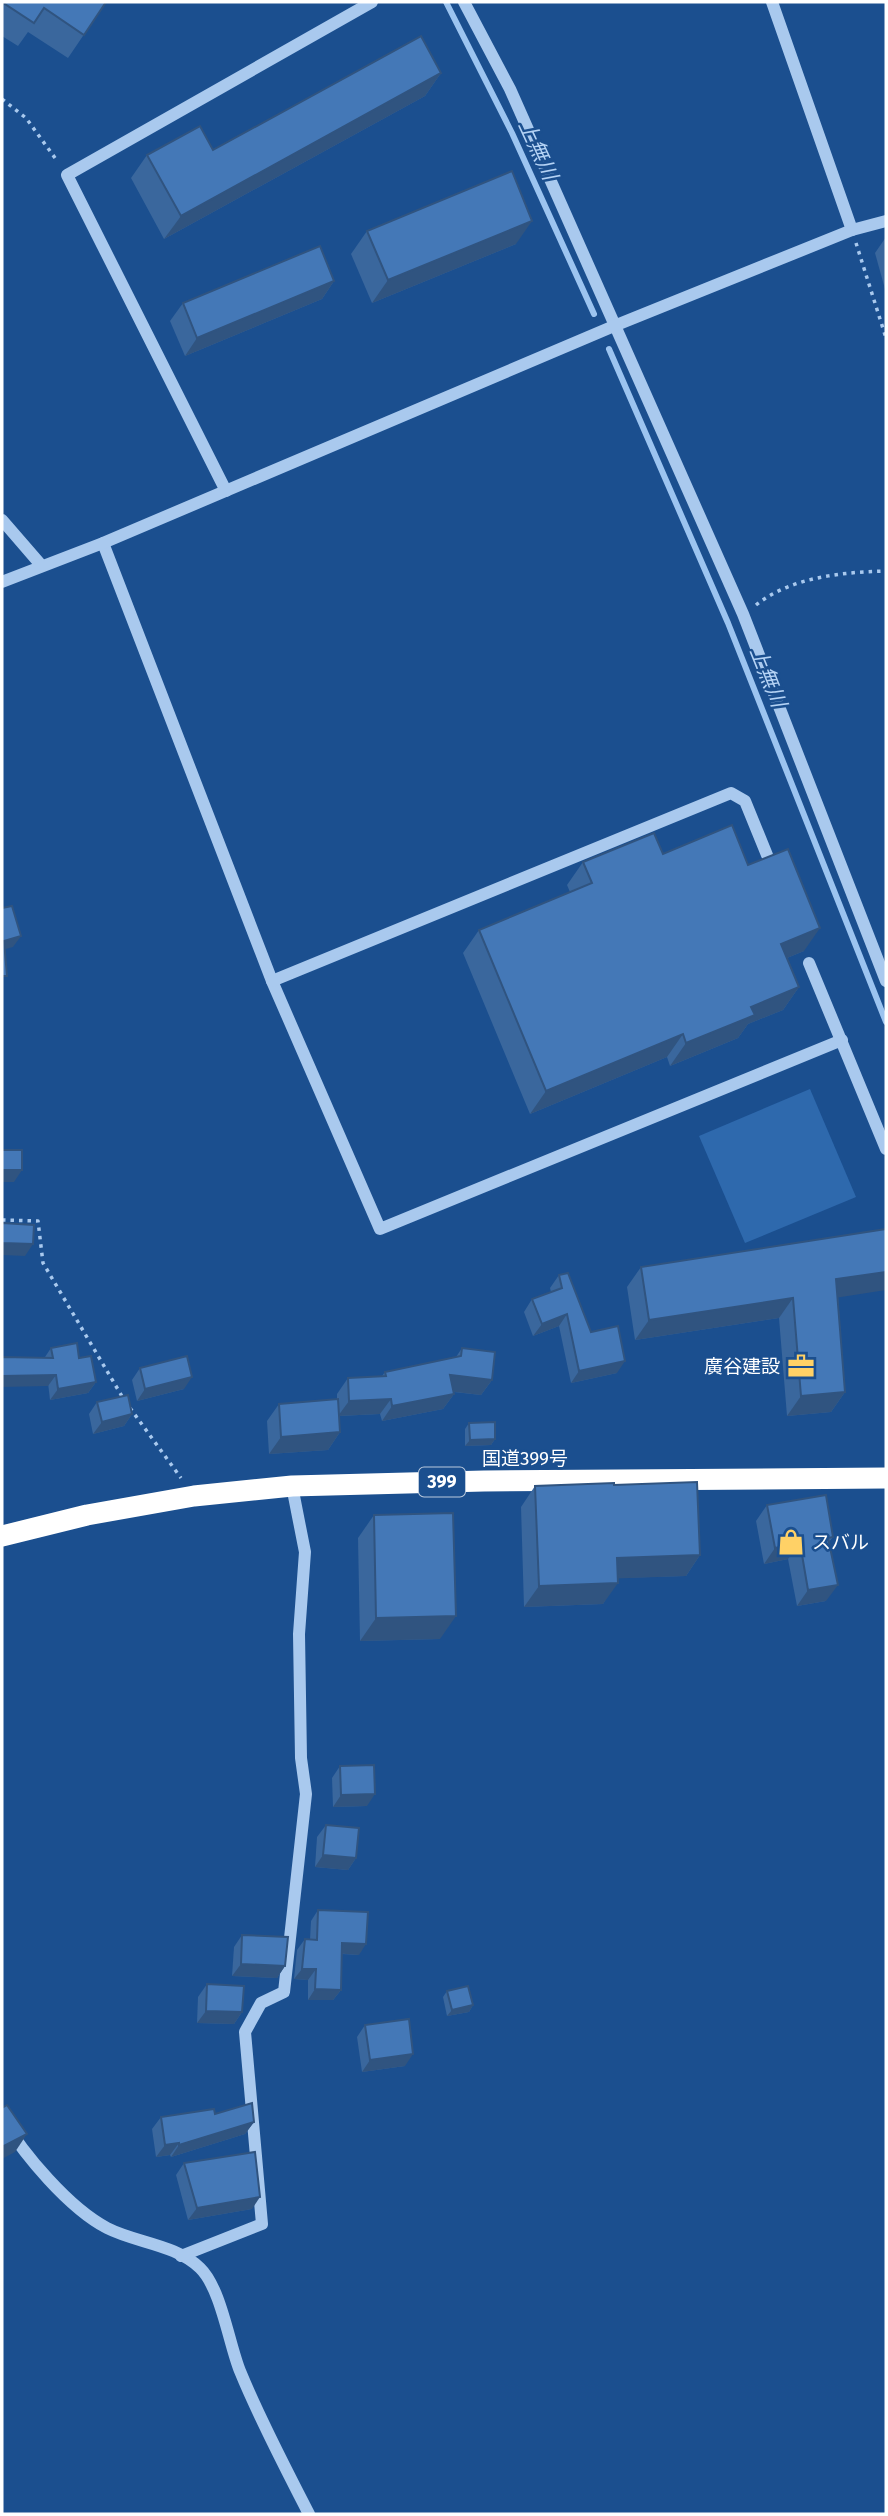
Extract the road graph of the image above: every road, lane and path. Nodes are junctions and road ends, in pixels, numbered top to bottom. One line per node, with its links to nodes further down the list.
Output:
1 (372, 2): 5 (street)
2 (464, 2): 8 (street)
3 (772, 2): 7 (street)
4 (2, 99): 5 (path)
5 (67, 176): 10 (street)
6 (886, 221): 7 (street)
7 (852, 230): 8 (street); 9 (path)
8 (614, 326): 10 (street); 16 (street)
9 (886, 338)
10 (226, 491): 12 (street)
11 (2, 520): 13 (street)
12 (103, 543): 13 (street); 19 (street)
13 (41, 565): 15 (street)
14 (886, 571): 16 (path)
15 (2, 582)
16 (743, 614): 20 (street)
17 (766, 855): 19 (street)
18 (808, 963): 21 (street)
19 (272, 981): 21 (street)
20 (886, 981)
21 (842, 1040): 22 (street)
22 (886, 1149)
23 (2, 1220): 26 (path)
24 (886, 1478): 25 (highway, 国道399号 / 399)
25 (292, 1486): 26 (highway, 国道399号 / 399); 29 (street)
26 (194, 1496): 27 (highway, 国道399号 / 399)
27 (2, 1536)
28 (2, 2118): 29 (street)
29 (181, 2256): 30 (street)
30 (309, 2514)

